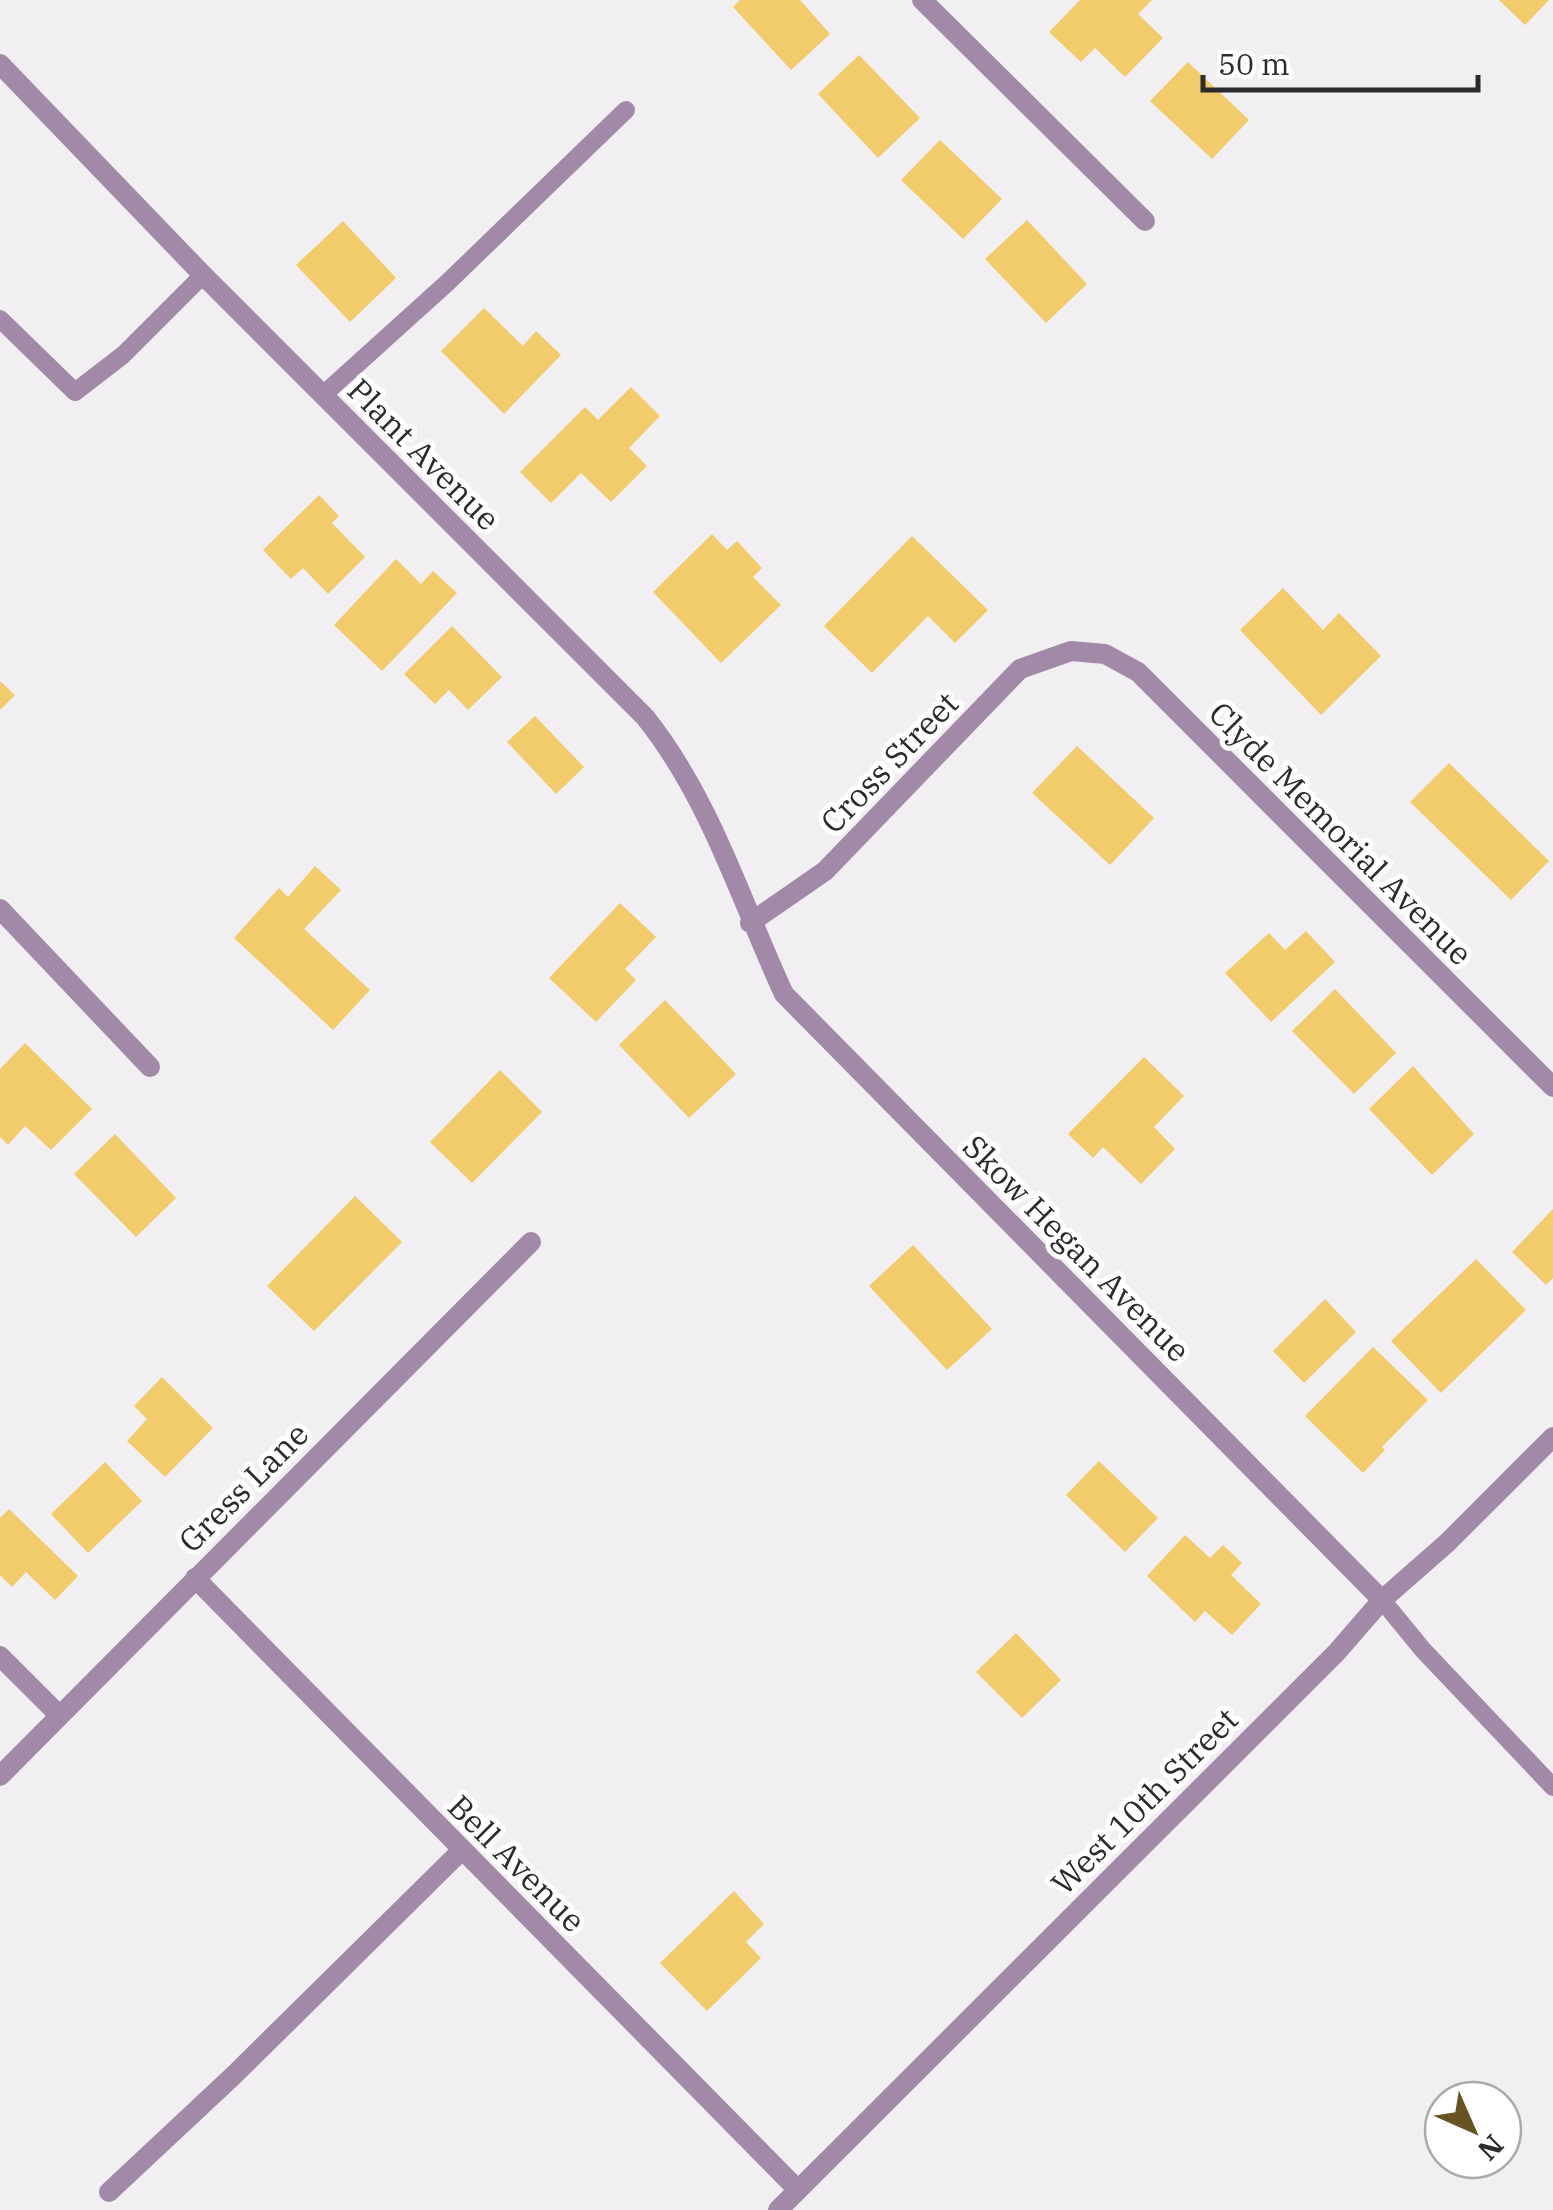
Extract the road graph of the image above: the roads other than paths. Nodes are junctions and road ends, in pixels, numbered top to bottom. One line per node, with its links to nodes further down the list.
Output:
1 (922, 0): 4 (street)
2 (0, 64): 5 (street, Plant Avenue)
3 (626, 110): 7 (lane)
4 (1145, 221)
5 (203, 275): 6 (lane); 7 (street, Plant Avenue)
6 (0, 319)
7 (323, 396): 10 (street, Plant Avenue)
8 (1071, 650): 10 (street, Cross Street); 12 (street, Clyde Memorial Avenue)
9 (0, 909): 11 (street)
10 (750, 922): 16 (street, Skow Hegan Avenue)
11 (150, 1068)
12 (1553, 1087)
13 (531, 1242): 15 (street, Gress Lane)
14 (1553, 1437): 16 (street, West 10th Street)
15 (195, 1578): 18 (street, Gress Lane); 21 (street, Bell Avenue)
16 (1382, 1600): 20 (lane); 22 (street, West 10th Street)
17 (0, 1656): 18 (street)
18 (59, 1715): 19 (street, Gress Lane)
19 (0, 1776)
20 (1553, 1787)
21 (462, 1850): 22 (street, Bell Avenue); 23 (street)
22 (798, 2190): 24 (street, West 10th Street)
23 (109, 2192)
24 (778, 2210)

